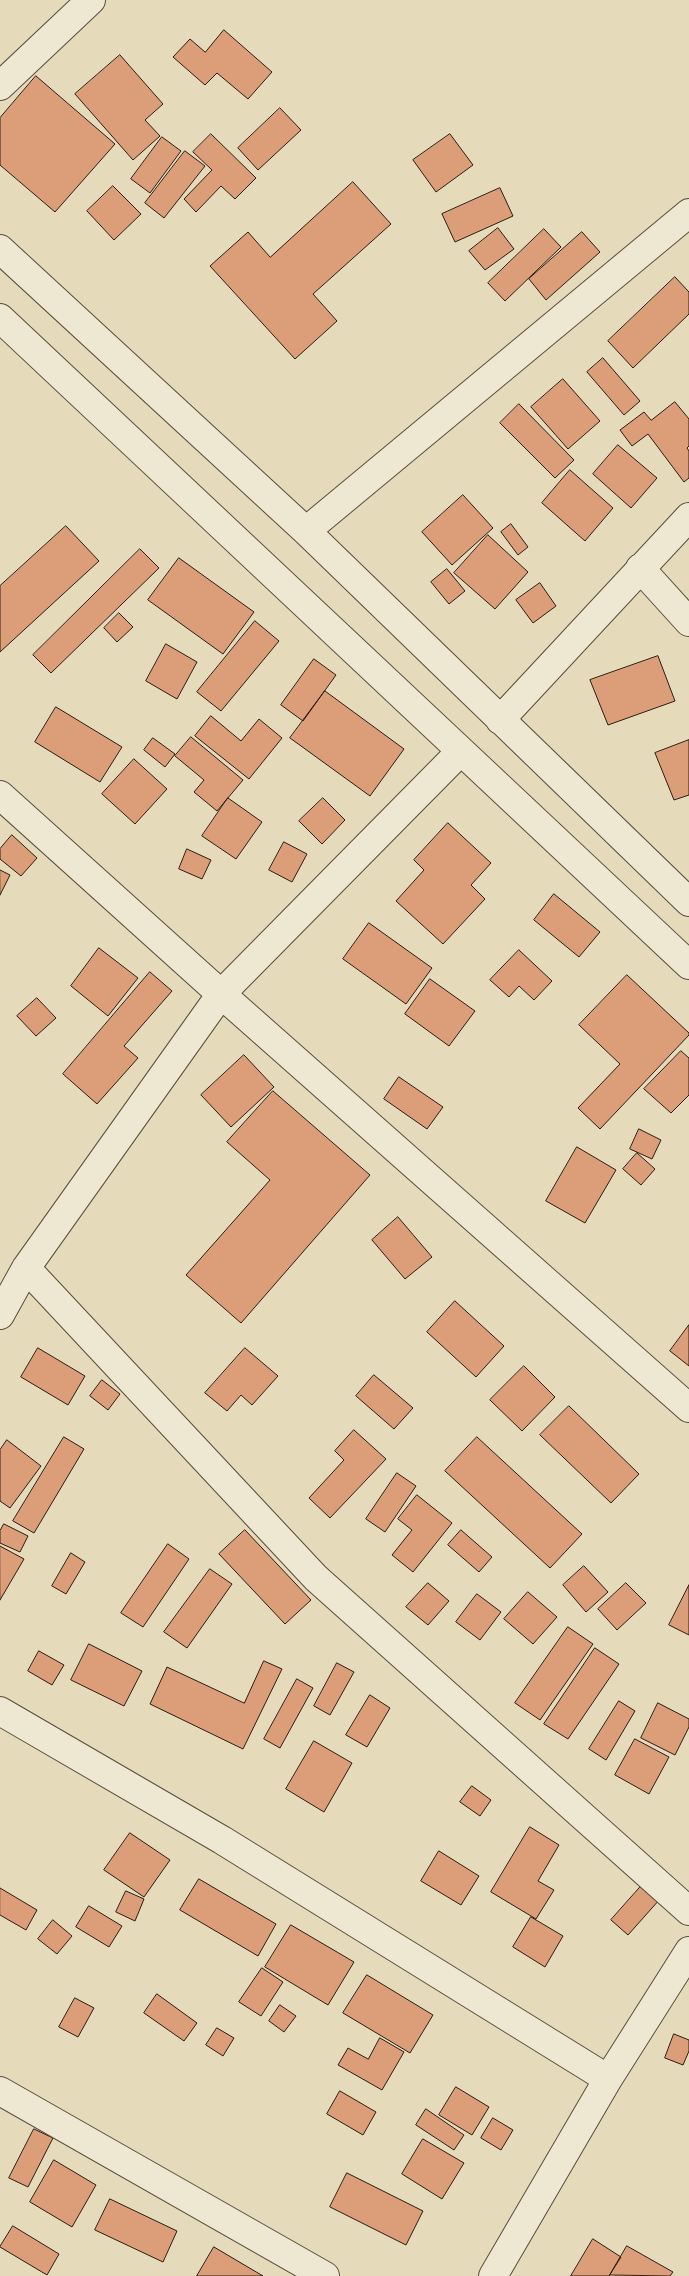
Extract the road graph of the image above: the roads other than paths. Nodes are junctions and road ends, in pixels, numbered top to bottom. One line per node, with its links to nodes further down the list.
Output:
1 (91, 0): 2 (street)
2 (0, 86)
3 (689, 213): 7 (street)
4 (0, 249): 7 (street)
5 (0, 318): 11 (street)
6 (689, 517): 8 (street)
7 (306, 531): 10 (street)
8 (640, 568): 9 (street); 10 (street)
9 (689, 622)
10 (500, 720): 13 (street)
11 (460, 752): 14 (street); 15 (street)
12 (0, 794): 15 (street)
13 (683, 886)
14 (689, 965)
15 (221, 994): 16 (street); 18 (street)
16 (26, 1268): 17 (street); 20 (street)
17 (0, 1315)
18 (689, 1408)
19 (0, 1712): 22 (street)
20 (689, 1911)
21 (689, 1951): 22 (street)
22 (608, 2079): 25 (street)
23 (0, 2091): 24 (street)
24 (325, 2276)
25 (493, 2276)

